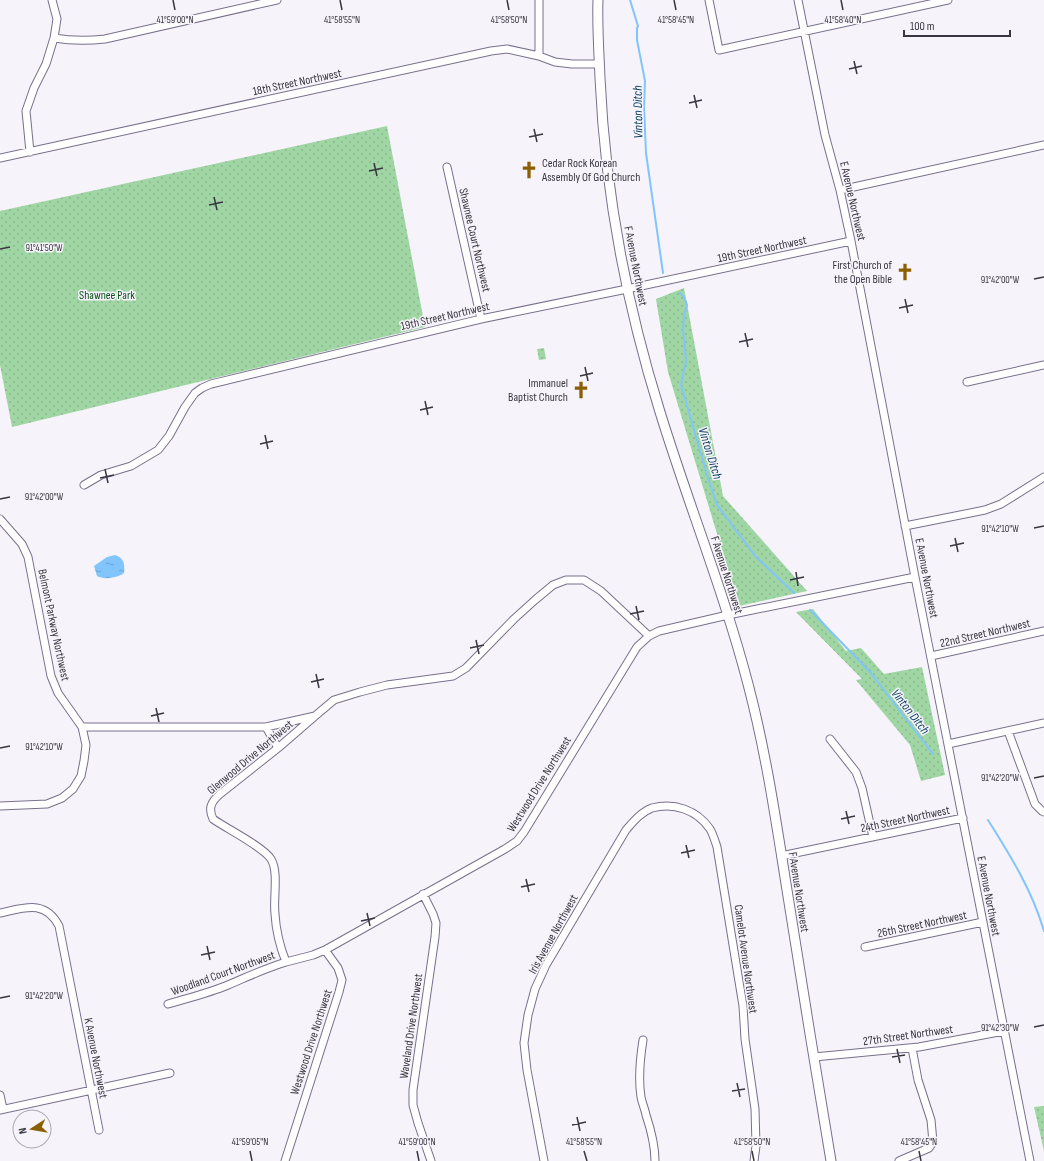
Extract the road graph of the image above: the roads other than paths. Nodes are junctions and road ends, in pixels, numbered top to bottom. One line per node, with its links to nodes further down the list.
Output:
1 (52, 0): 9 (street)
2 (277, 0): 9 (street)
3 (539, 0): 10 (street)
4 (598, 0): 11 (main road, F Avenue Northwest)
5 (709, 0): 8 (street)
6 (798, 0): 8 (street, E Avenue Northwest)
7 (948, 0): 8 (street)
8 (804, 31): 16 (street, E Avenue Northwest)
9 (54, 38): 13 (street)
10 (539, 56): 11 (street, 18th Street Northwest); 13 (street, 18th Street Northwest)
11 (599, 64): 18 (main road, F Avenue Northwest)
12 (1044, 145): 16 (street)
13 (30, 152): 14 (street, 18th Street Northwest)
14 (0, 158)
15 (447, 167): 19 (street, Shawnee Court Northwest)
16 (840, 190): 17 (street, E Avenue Northwest)
17 (851, 241): 18 (street, 19th Street Northwest); 25 (street, E Avenue Northwest)
18 (627, 289): 19 (street, 19th Street Northwest); 27 (main road, F Avenue Northwest)
19 (481, 319): 23 (street, 19th Street Northwest)
20 (1044, 365): 21 (street)
21 (967, 382)
22 (1044, 477): 25 (street)
23 (84, 485)
24 (0, 519): 33 (street, Belmont Parkway Northwest)
25 (905, 526): 26 (street, E Avenue Northwest)
26 (915, 577): 27 (street, Westwood Drive Northwest); 30 (street, E Avenue Northwest)
27 (728, 615): 29 (street, Westwood Drive Northwest); 44 (main road, F Avenue Northwest)
28 (1044, 631): 30 (street, 22nd Street Northwest)
29 (649, 636): 31 (street); 45 (street, Westwood Drive Northwest)
30 (931, 656): 37 (street, E Avenue Northwest)
31 (315, 716): 34 (street); 38 (street, Glenwood Drive Northwest)
32 (1044, 723): 35 (street)
33 (82, 727): 34 (street); 39 (street)
34 (266, 727): 38 (street)
35 (1008, 731): 37 (street); 41 (street)
36 (830, 739): 43 (street)
37 (948, 744): 42 (street, E Avenue Northwest)
38 (278, 748): 50 (street, Glenwood Drive Northwest)
39 (0, 806)
40 (651, 808): 63 (street, Iris Avenue Northwest); 65 (street, Camelot Avenue Northwest)
41 (1044, 812)
42 (963, 818): 43 (street, 24th Street Northwest); 47 (street, E Avenue Northwest)
43 (872, 837): 44 (street, 24th Street Northwest)
44 (781, 856): 55 (main road, F Avenue Northwest)
45 (423, 894): 49 (street, Westwood Drive Northwest); 62 (street, Waveland Drive Northwest)
46 (0, 913): 57 (street, K Avenue Northwest)
47 (983, 922): 48 (street, 26th Street Northwest); 52 (street, E Avenue Northwest)
48 (865, 947)
49 (325, 950): 50 (street); 61 (street, Westwood Drive Northwest)
50 (286, 962): 51 (street, Woodland Court Northwest)
51 (168, 1004)
52 (1004, 1031): 54 (street, 27th Street Northwest); 68 (street, E Avenue Northwest)
53 (643, 1040): 64 (street)
54 (912, 1048): 55 (street, 27th Street Northwest); 67 (street)
55 (814, 1057): 66 (main road, F Avenue Northwest)
56 (170, 1073): 57 (street)
57 (91, 1090): 59 (street); 60 (street, K Avenue Northwest)
58 (0, 1095): 59 (street)
59 (1, 1110)
60 (99, 1130)
61 (285, 1161)
62 (432, 1161)
63 (544, 1161)
64 (655, 1161)
65 (754, 1161)
66 (831, 1161)
67 (899, 1161)
68 (1030, 1161)

